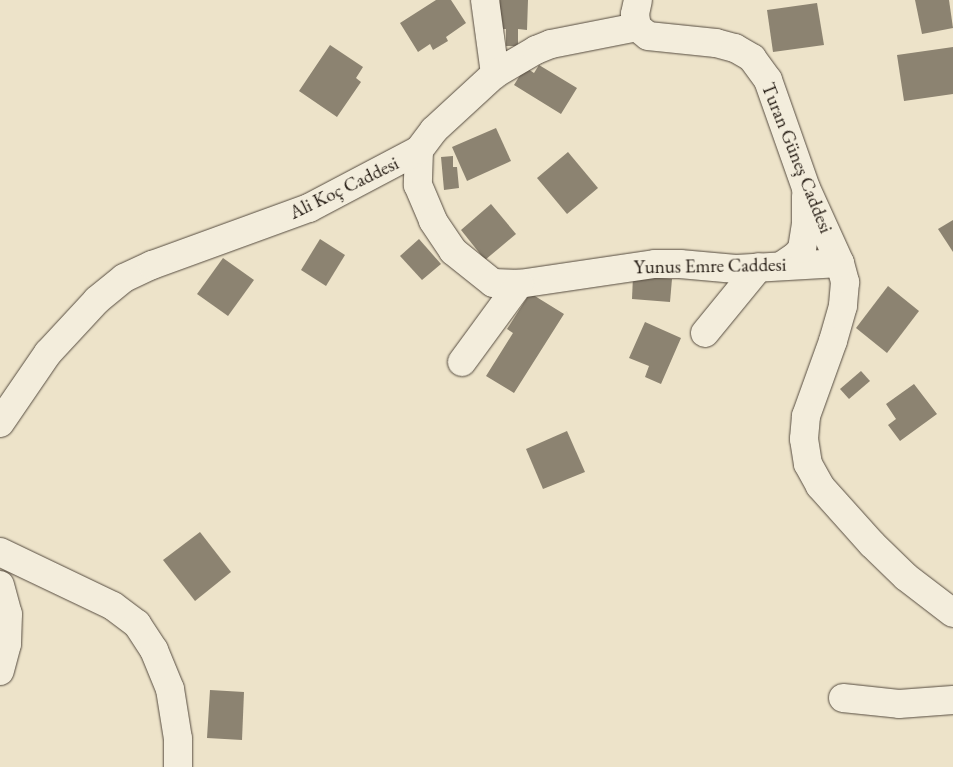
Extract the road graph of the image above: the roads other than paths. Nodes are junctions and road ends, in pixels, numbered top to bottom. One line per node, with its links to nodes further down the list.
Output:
1 (485, 0): 4 (street)
2 (638, 0): 3 (street)
3 (636, 27): 4 (street, Ali Koç Caddesi); 6 (street, Turan Güneş Caddesi)
4 (496, 74): 5 (street, Ali Koç Caddesi)
5 (419, 150): 9 (street); 12 (street, Ali Koç Caddesi)
6 (806, 188): 7 (street, Turan Güneş Caddesi); 8 (street)
7 (840, 263): 8 (street, Yunus Emre Caddesi); 15 (street)
8 (770, 267): 9 (street, Yunus Emre Caddesi); 10 (street)
9 (506, 283): 11 (street)
10 (706, 333)
11 (462, 362)
12 (0, 423)
13 (0, 552): 19 (street)
14 (0, 585): 16 (street)
15 (953, 613)
16 (0, 671)
17 (843, 698): 18 (street)
18 (953, 700)
19 (178, 767)

